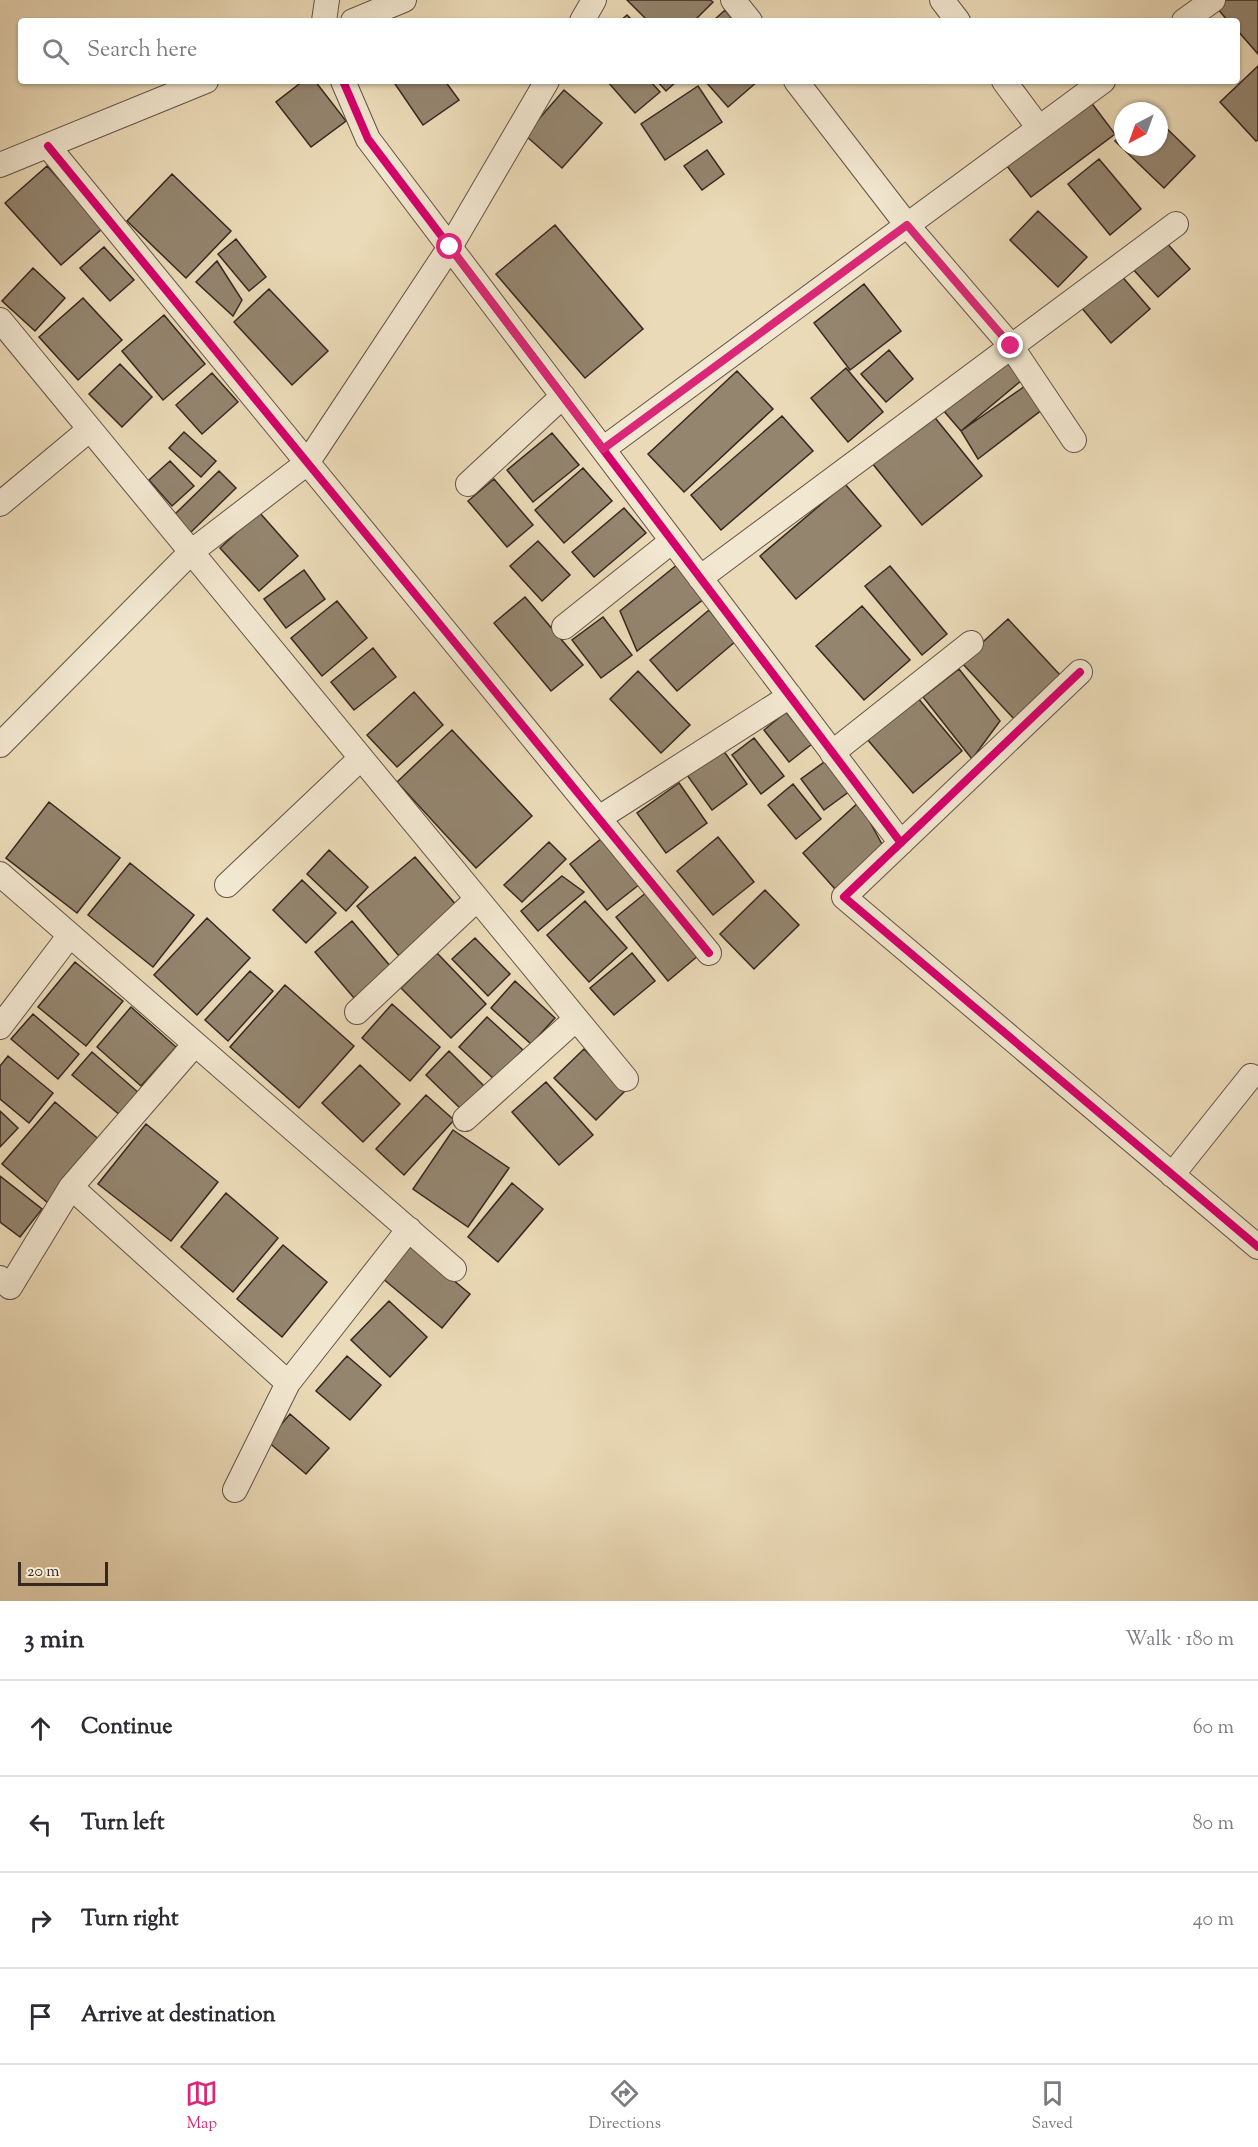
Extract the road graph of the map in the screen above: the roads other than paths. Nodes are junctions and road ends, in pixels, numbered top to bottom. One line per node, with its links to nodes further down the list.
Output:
1 (327, 0): 7 (street)
2 (404, 0): 8 (street)
3 (594, 0): 9 (street)
4 (733, 0): 10 (street)
5 (942, 0): 11 (street)
6 (1213, 0): 12 (street)
7 (324, 18)
8 (359, 18)
9 (584, 18)
10 (748, 18)
11 (956, 18)
12 (1188, 18)
13 (199, 84): 20 (street)
14 (344, 84): 24 (street)
15 (545, 84): 24 (street)
16 (798, 84): 23 (street)
17 (1006, 84): 19 (street)
18 (1098, 84): 19 (street)
19 (1039, 128): 23 (street)
20 (48, 146): 21 (street); 31 (street)
21 (0, 165)
22 (1176, 224): 26 (street)
23 (907, 225): 26 (street); 30 (street)
24 (450, 247): 27 (street); 31 (street)
25 (0, 320): 28 (street)
26 (1011, 346): 29 (street); 36 (street)
27 (563, 396): 30 (street); 32 (street)
28 (90, 429): 33 (street); 35 (street)
29 (1074, 440)
30 (603, 449): 34 (street)
31 (307, 463): 35 (street); 44 (street)
32 (468, 484)
33 (0, 504)
34 (672, 541): 36 (street); 37 (street)
35 (191, 552): 41 (street); 43 (street)
36 (700, 578): 40 (street)
37 (564, 627)
38 (971, 643): 42 (street)
39 (1080, 672): 45 (street)
40 (790, 696): 42 (street); 44 (street)
41 (0, 745)
42 (832, 753): 45 (street)
43 (361, 758): 47 (street); 48 (street)
44 (599, 818): 50 (street)
45 (901, 843): 58 (street)
46 (0, 874): 49 (street)
47 (227, 885)
48 (477, 899): 51 (street); 52 (street)
49 (70, 935): 53 (street); 54 (street)
50 (709, 952)
51 (357, 1012)
52 (576, 1019): 56 (street); 57 (street)
53 (0, 1027)
54 (195, 1044): 59 (street); 60 (street)
55 (1251, 1076): 58 (street)
56 (626, 1079)
57 (465, 1119)
58 (1172, 1175): 61 (street)
59 (71, 1187): 63 (street); 64 (street)
60 (409, 1229): 62 (street); 64 (street)
61 (1258, 1247)
62 (454, 1269)
63 (0, 1278)
64 (288, 1383): 65 (street)
65 (235, 1490)

